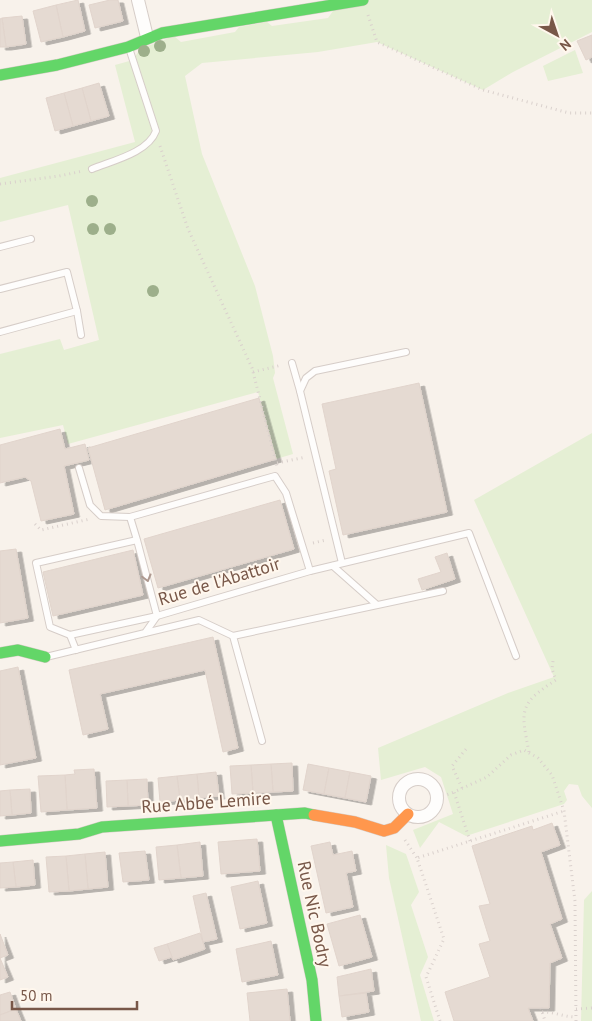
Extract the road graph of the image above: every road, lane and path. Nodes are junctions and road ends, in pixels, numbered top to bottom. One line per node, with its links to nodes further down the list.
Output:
1 (138, 0): 3 (street)
2 (364, 4): 3 (street); 6 (path)
3 (147, 37): 4 (street)
4 (128, 46): 5 (street); 7 (lane)
5 (0, 75)
6 (592, 113)
7 (156, 132): 8 (lane); 18 (path)
8 (92, 169): 9 (path)
9 (0, 184)
10 (31, 239): 11 (lane)
11 (0, 247)
12 (0, 289): 13 (lane)
13 (77, 311): 14 (lane); 15 (lane)
14 (0, 332)
15 (81, 335)
16 (406, 352): 19 (lane)
17 (292, 363): 18 (path); 19 (lane)
18 (253, 372): 20 (path)
19 (300, 391): 20 (lane)
20 (316, 455): 25 (lane)
21 (79, 468): 22 (lane)
22 (130, 517): 26 (lane); 27 (lane)
23 (82, 521): 24 (path)
24 (35, 524)
25 (336, 537): 27 (path); 28 (lane)
26 (136, 540): 33 (lane, one-way to 33); 35 (lane)
27 (302, 546): 30 (lane)
28 (342, 563): 29 (lane, Rue de l'Abattoir); 39 (lane, Rue de l'Abattoir)
29 (333, 566): 30 (lane, Rue de l'Abattoir); 32 (lane)
30 (310, 571): 33 (lane, Rue de l'Abattoir)
31 (443, 591): 32 (lane)
32 (376, 604): 36 (lane)
33 (157, 616): 34 (lane, Rue de l'Abattoir); 35 (lane)
34 (145, 633): 36 (lane); 37 (lane)
35 (70, 635): 37 (lane)
36 (233, 636): 42 (lane)
37 (76, 650): 40 (lane)
38 (0, 653): 40 (street)
39 (516, 656)
40 (45, 657)
41 (553, 661): 44 (path)
42 (262, 741)
43 (468, 748): 45 (path)
44 (529, 753): 45 (path); 48 (path)
45 (462, 788): 46 (path)
46 (454, 792): 47 (path); 52 (path)
47 (438, 798): 49 (street); 49 (street)
48 (564, 811): 52 (path); 55 (path)
49 (408, 814): 50 (street, Rue Abbé Lemire)
50 (276, 815): 51 (street, Rue Abbé Lemire); 58 (street, Rue Nic Bodry)
51 (0, 841)
52 (470, 841): 59 (path)
53 (541, 1008): 56 (path)
54 (592, 1008): 55 (path)
55 (576, 1009): 57 (path)
56 (542, 1012): 57 (path); 60 (path)
57 (576, 1019)
58 (316, 1021)
59 (440, 1021)
60 (545, 1021)

